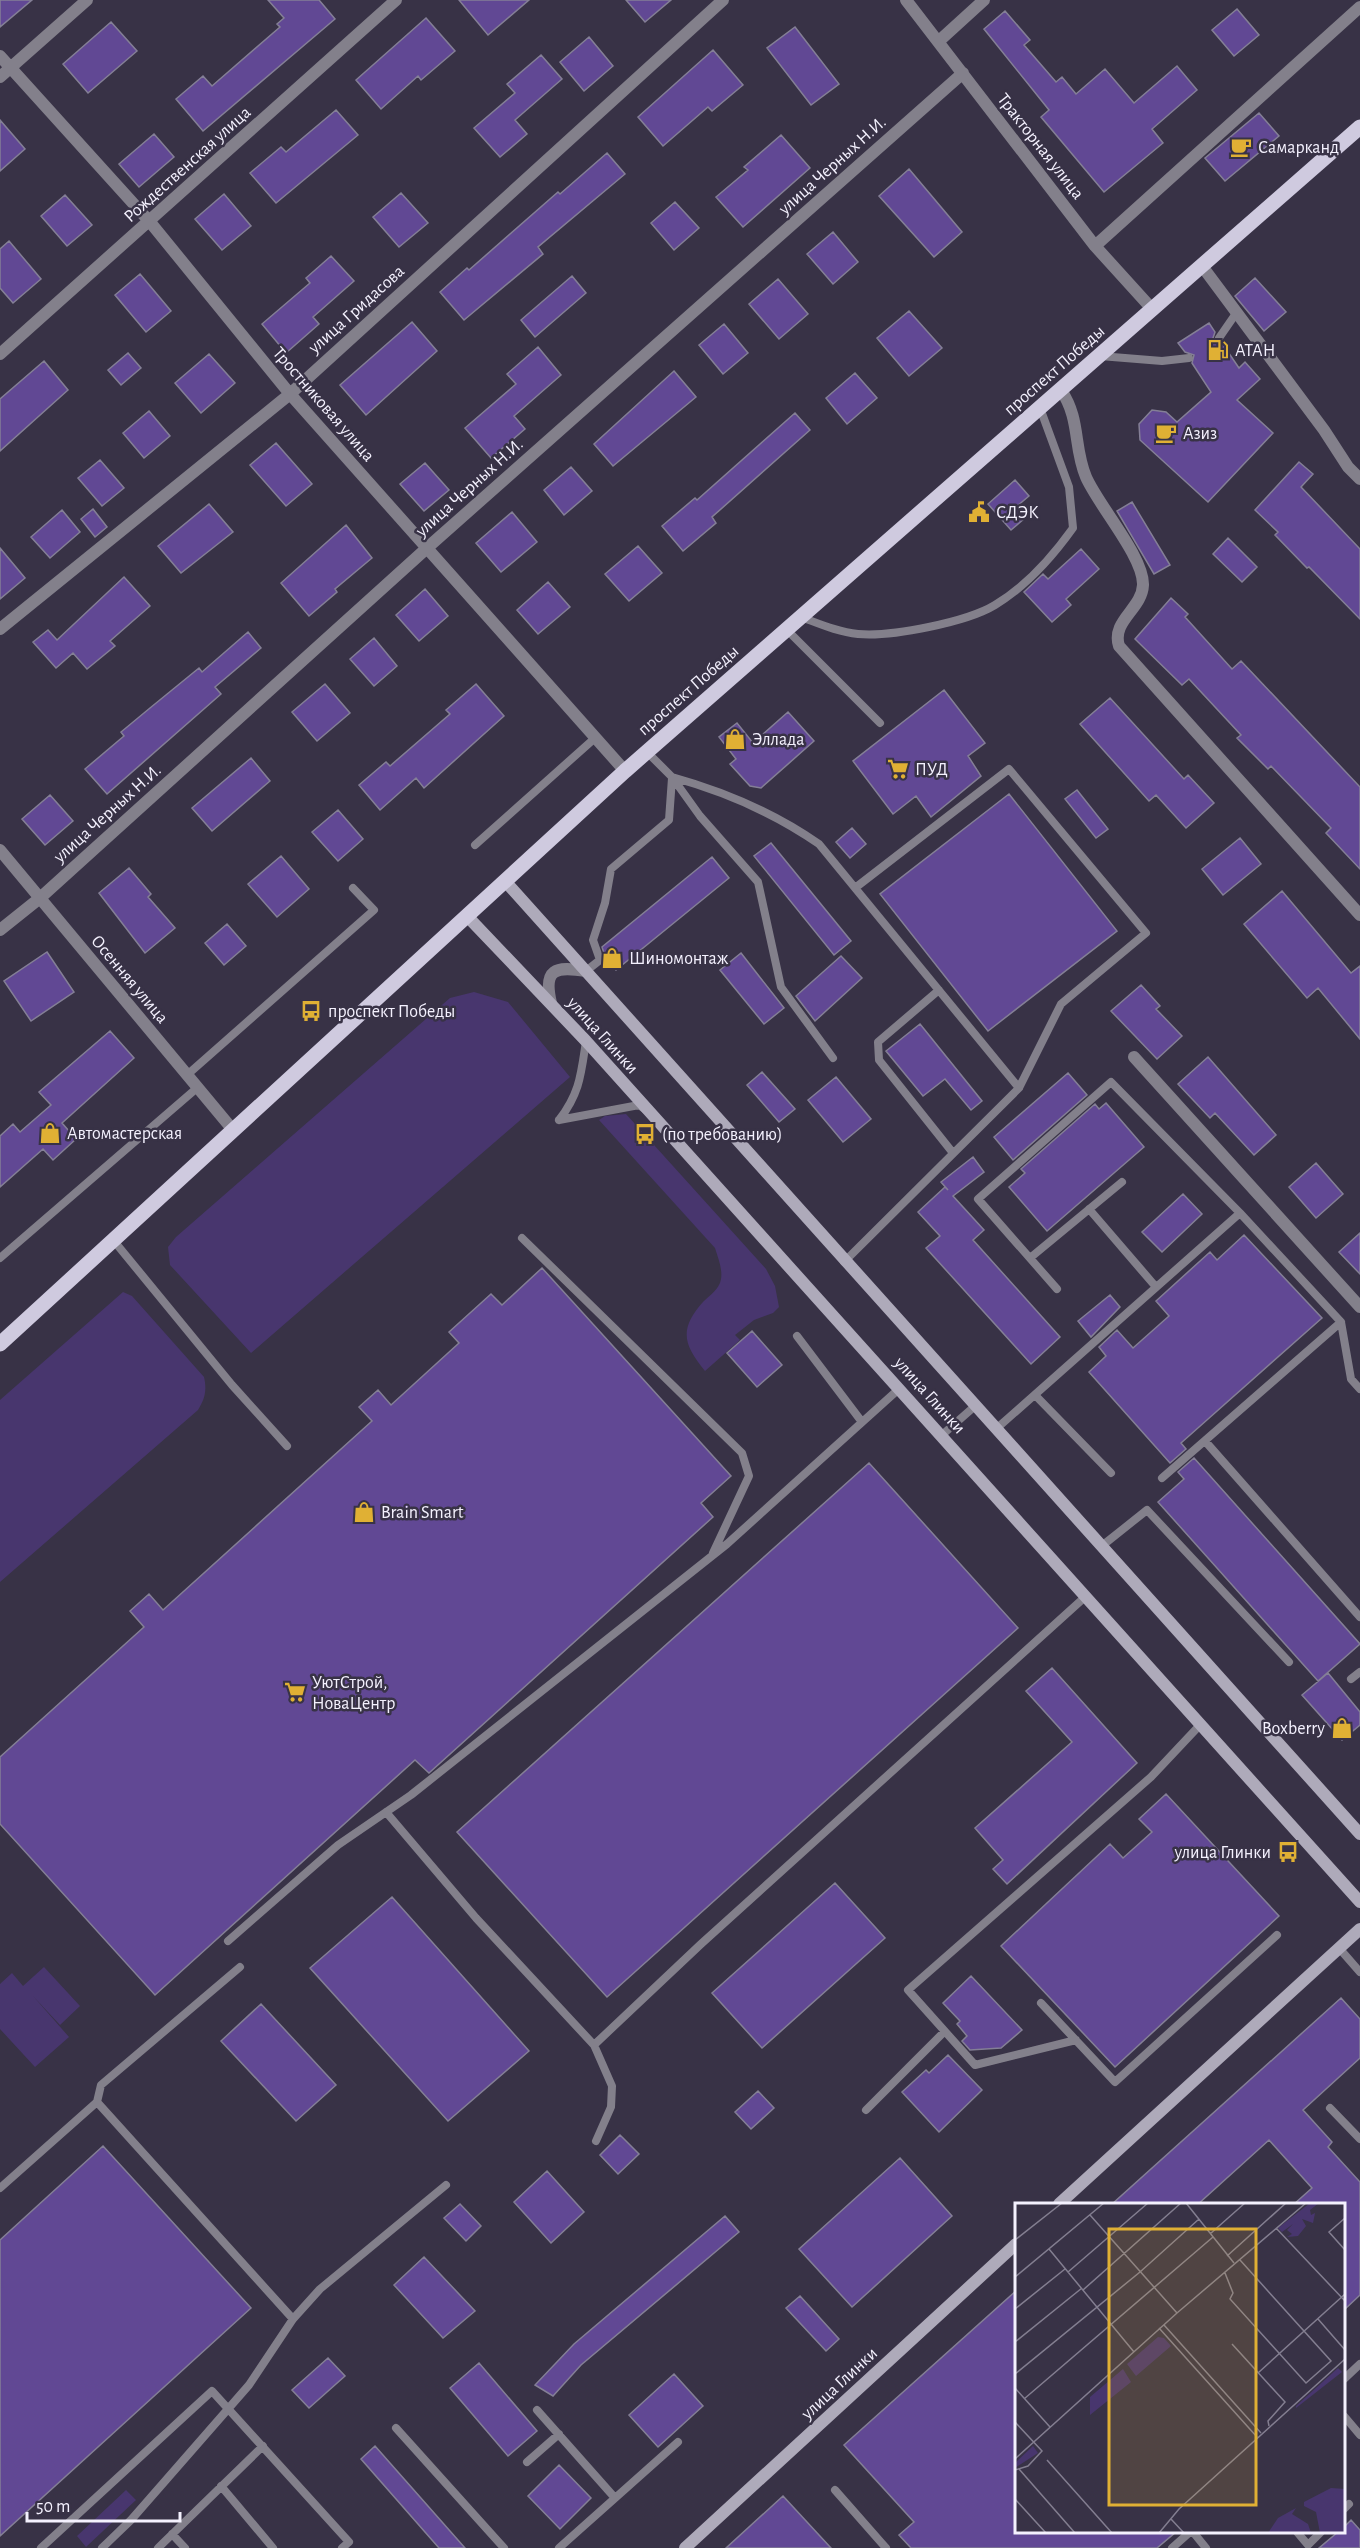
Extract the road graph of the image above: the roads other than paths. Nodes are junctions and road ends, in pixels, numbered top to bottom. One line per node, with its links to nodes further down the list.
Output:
1 (87, 0): 9 (street)
2 (396, 0): 13 (street, Рождественская улица)
3 (723, 0): 23 (street, улица Гридасова)
4 (906, 0): 7 (street, Тракторная улица)
5 (984, 0): 7 (street)
6 (1360, 7): 14 (street)
7 (939, 41): 10 (street, Тракторная улица)
8 (0, 56): 9 (street, Тростниковая улица)
9 (11, 68): 11 (street); 13 (street, Тростниковая улица)
10 (963, 73): 14 (street, Тракторная улица); 26 (street, улица Черных Н.И.)
11 (0, 77)
12 (1360, 128): 15 (main road, проспект Победы)
13 (150, 222): 19 (street, Рождественская улица); 23 (street, Тростниковая улица)
14 (1095, 246): 16 (street, Тракторная улица)
15 (1202, 266): 16 (main road, проспект Победы); 17 (street)
16 (1153, 309): 20 (main road, проспект Победы)
17 (1237, 312): 18 (lane); 25 (street)
18 (1219, 338)
19 (0, 354)
20 (1100, 356): 21 (lane); 22 (main road, проспект Победы)
21 (1189, 358)
22 (1061, 390): 24 (main road, проспект Победы); 41 (street)
23 (290, 394): 26 (street, Тростниковая улица); 28 (street, улица Гридасова)
24 (1040, 408): 27 (main road, проспект Победы); 27 (lane)
25 (1360, 479)
26 (427, 548): 31 (street, Тростниковая улица); 40 (street, улица Черных Н.И.)
27 (801, 617): 29 (main road, проспект Победы)
28 (0, 629)
29 (787, 630): 30 (lane); 32 (main road, проспект Победы)
30 (880, 723)
31 (595, 738): 33 (street, Тростниковая улица); 35 (lane)
32 (647, 752): 33 (main road, проспект Победы); 34 (lane)
33 (625, 771): 37 (main road, проспект Победы)
34 (672, 777): 39 (lane); 44 (lane); 49 (lane)
35 (474, 846)
36 (0, 850): 40 (street, Осенняя улица)
37 (505, 881): 42 (main road, проспект Победы); 44 (main road, улица Глинки)
38 (353, 888): 50 (lane)
39 (855, 888): 45 (lane); 52 (lane)
40 (40, 898): 43 (street, улица Черных Н.И.); 50 (street, Осенняя улица)
41 (1360, 915)
42 (467, 916): 46 (main road, улица Глинки); 54 (main road, проспект Победы)
43 (0, 930)
44 (586, 971): 46 (street); 63 (main road, улица Глинки)
45 (939, 990): 52 (lane); 55 (lane)
46 (551, 1003): 47 (main road, улица Глинки)
47 (586, 1041): 53 (main road, улица Глинки); 53 (lane)
48 (1134, 1057): 66 (street)
49 (832, 1058)
50 (187, 1075): 51 (street, Осенняя улица)
51 (198, 1088): 54 (street, Осенняя улица); 61 (lane)
52 (1019, 1088): 55 (lane)
53 (651, 1113): 70 (main road, улица Глинки)
54 (233, 1130): 60 (main road, проспект Победы)
55 (953, 1153): 63 (lane)
56 (1122, 1182): 57 (lane)
57 (1089, 1209): 62 (lane); 64 (lane)
58 (1240, 1213): 62 (lane); 64 (lane); 67 (lane)
59 (522, 1238): 82 (lane)
60 (114, 1241): 69 (main road, проспект Победы); 78 (lane)
61 (0, 1258)
62 (1030, 1258): 65 (lane)
63 (844, 1262): 73 (main road, улица Глинки)
64 (1156, 1287): 72 (lane)
65 (1057, 1289)
66 (1360, 1307)
67 (1341, 1322): 71 (lane); 77 (lane)
68 (797, 1336): 74 (lane)
69 (0, 1344)
70 (900, 1388): 74 (lane); 76 (main road, улица Глинки)
71 (1360, 1389)
72 (1035, 1395): 75 (lane); 79 (lane)
73 (975, 1406): 75 (main road, улица Глинки); 76 (lane)
74 (862, 1422): 82 (lane)
75 (996, 1429): 81 (main road, улица Глинки)
76 (942, 1435): 83 (main road, улица Глинки)
77 (1205, 1441): 80 (lane); 84 (lane)
78 (287, 1446)
79 (1111, 1473)
80 (1162, 1478)
81 (1103, 1545): 85 (lane); 90 (main road, улица Глинки)
82 (712, 1556): 89 (lane)
83 (1085, 1597): 88 (main road, улица Глинки); 101 (lane)
84 (1360, 1617)
85 (1289, 1662)
86 (1360, 1672): 87 (lane)
87 (1351, 1680)
88 (1199, 1726): 91 (main road, улица Глинки); 99 (lane)
89 (386, 1812): 94 (lane); 101 (lane)
90 (1360, 1834)
91 (1360, 1902)
92 (1360, 1929): 95 (main road)
93 (1277, 1935): 100 (lane)
94 (228, 1941)
95 (1339, 1948): 97 (lane); 109 (main road)
96 (240, 1967): 102 (lane)
97 (1360, 1972)
98 (1041, 2003): 100 (lane)
99 (944, 2032): 100 (lane); 104 (lane)
100 (1076, 2040)
101 (594, 2045): 106 (lane)
102 (97, 2102): 108 (lane); 111 (lane)
103 (1330, 2108): 105 (lane)
104 (866, 2110)
105 (1360, 2139)
106 (596, 2141)
107 (446, 2185): 111 (lane)
108 (0, 2188)
109 (1061, 2203)
110 (1015, 2246): 140 (main road, улица Глинки)
111 (293, 2319): 114 (lane)
112 (1360, 2364): 113 (lane)
113 (1345, 2378)
114 (229, 2408): 121 (lane); 132 (lane); 133 (lane)
115 (537, 2410): 118 (lane)
116 (1345, 2417): 119 (lane)
117 (396, 2428): 138 (lane)
118 (559, 2434): 122 (lane); 125 (lane)
119 (1360, 2435)
120 (678, 2442): 125 (lane)
121 (262, 2446): 123 (lane); 137 (lane)
122 (527, 2462)
123 (221, 2486): 130 (lane); 136 (lane)
124 (835, 2490): 141 (lane)
125 (615, 2498): 139 (lane)
126 (1191, 2533): 142 (lane)
127 (1193, 2533): 143 (lane)
128 (1298, 2533): 131 (lane)
129 (1320, 2533): 131 (lane)
130 (172, 2534): 134 (lane); 135 (lane)
131 (1306, 2546)
132 (41, 2548)
133 (102, 2548)
134 (158, 2548)
135 (184, 2548)
136 (273, 2548)
137 (342, 2548)
138 (504, 2548)
139 (559, 2548)
140 (685, 2548)
141 (886, 2548)
142 (1172, 2548)
143 (1206, 2548)

